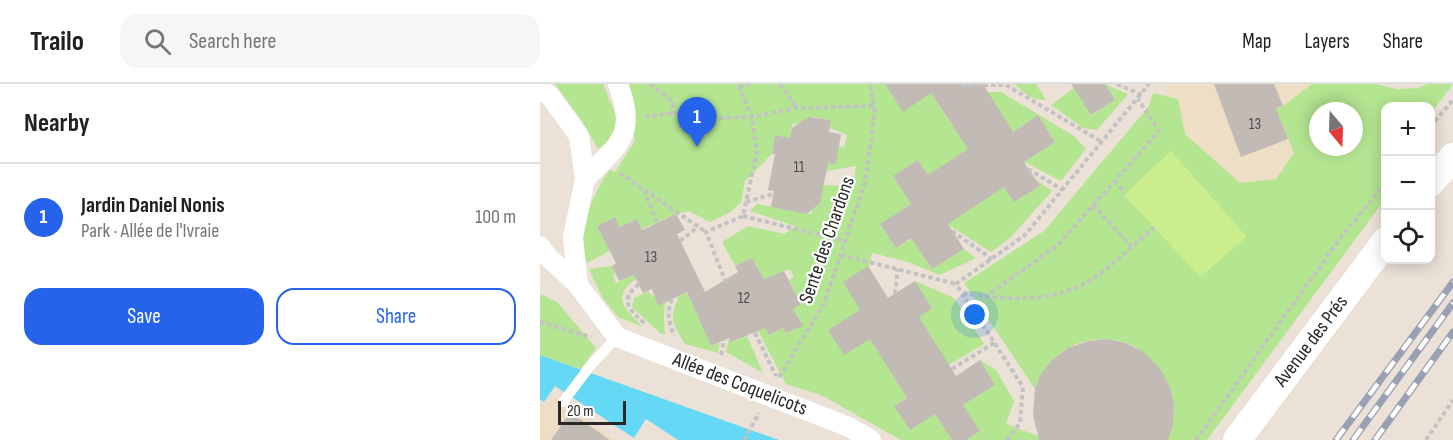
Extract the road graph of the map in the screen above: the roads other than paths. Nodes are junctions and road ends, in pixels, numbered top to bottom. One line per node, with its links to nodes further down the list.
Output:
1 (618, 84): 3 (street)
2 (540, 89): 3 (street)
3 (585, 179): 6 (street)
4 (540, 246): 6 (street)
5 (1381, 249): 10 (main road, Avenue des Prés)
6 (578, 285): 7 (street)
7 (614, 332): 8 (lane); 9 (street, Allée des Coquelicots)
8 (564, 402)
9 (871, 440)
10 (1237, 440)

